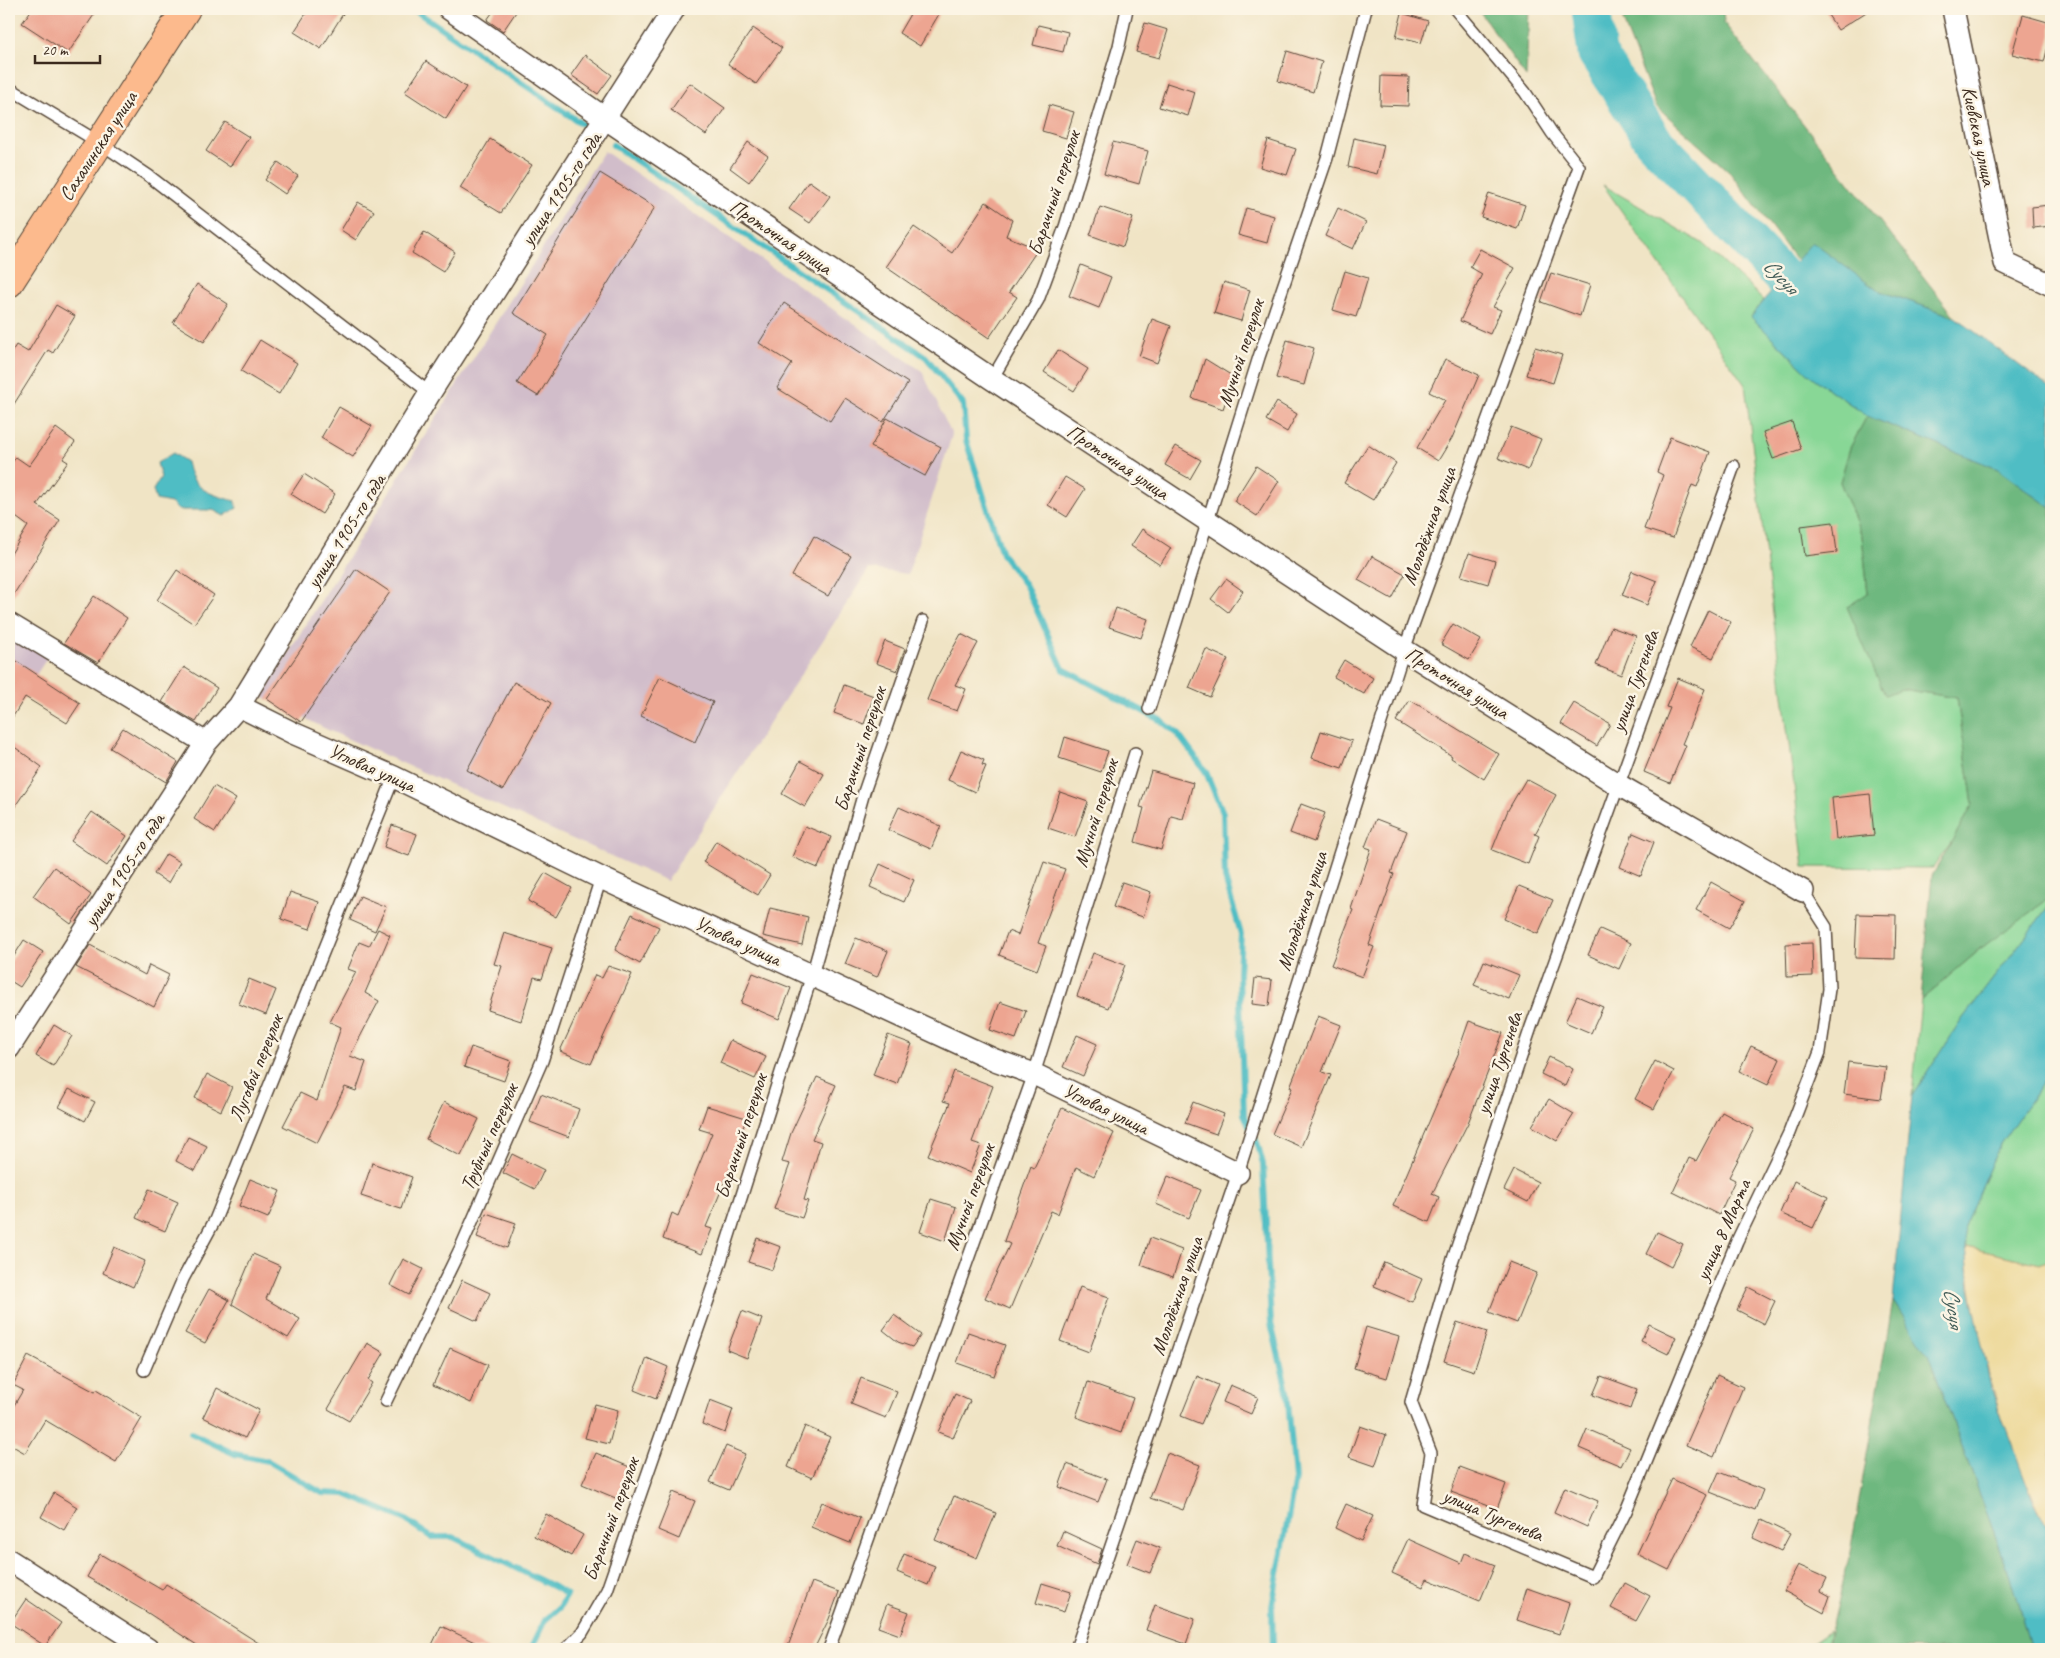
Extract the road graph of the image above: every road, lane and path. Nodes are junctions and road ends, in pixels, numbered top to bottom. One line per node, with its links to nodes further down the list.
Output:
1 (186, 9): 10 (main road, Сахалинская улица)
2 (449, 9): 9 (street, Проточная улица)
3 (674, 9): 9 (street, улица 1905-го года)
4 (1127, 9): 13 (lane, Барачный переулок)
5 (1366, 9): 16 (lane, Мучной переулок)
6 (1455, 9): 19 (lane, Молодёжная улица)
7 (1953, 9): 12 (street, Киевская улица)
8 (9, 88): 10 (lane)
9 (606, 119): 13 (street, Проточная улица); 14 (street, улица 1905-го года)
10 (100, 143): 11 (main road, Сахалинская улица); 14 (lane)
11 (9, 283)
12 (2051, 285)
13 (992, 379): 16 (street, Проточная улица)
14 (430, 393): 20 (street, улица 1905-го года)
15 (1734, 466): 25 (lane, улица Тургенева)
16 (1206, 521): 19 (street, Проточная улица); 21 (lane, Мучной переулок)
17 (923, 622): 28 (lane, Барачный переулок)
18 (9, 624): 22 (street)
19 (1404, 650): 25 (street, Проточная улица); 31 (lane, Молодёжная улица)
20 (239, 706): 22 (street, улица 1905-го года); 24 (street, Угловая улица)
21 (1149, 709)
22 (206, 743): 29 (street, улица 1905-го года)
23 (1135, 753): 30 (lane, Мучной переулок)
24 (394, 777): 26 (street, Угловая улица); 32 (lane, Луговой переулок)
25 (1617, 784): 27 (street, Проточная улица); 35 (lane, улица Тургенева)
26 (601, 878): 28 (street, Угловая улица); 33 (lane, Трубный переулок)
27 (1803, 891): 35 (lane, улица 8 Марта)
28 (812, 975): 30 (street, Угловая улица); 37 (lane, Барачный переулок)
29 (9, 1048)
30 (1034, 1074): 31 (street, Угловая улица); 38 (lane, Мучной переулок)
31 (1238, 1173): 39 (lane, Молодёжная улица)
32 (144, 1370)
33 (386, 1401)
34 (9, 1560): 36 (street)
35 (1593, 1577)
36 (148, 1649)
37 (566, 1649)
38 (829, 1649)
39 (1076, 1649)

